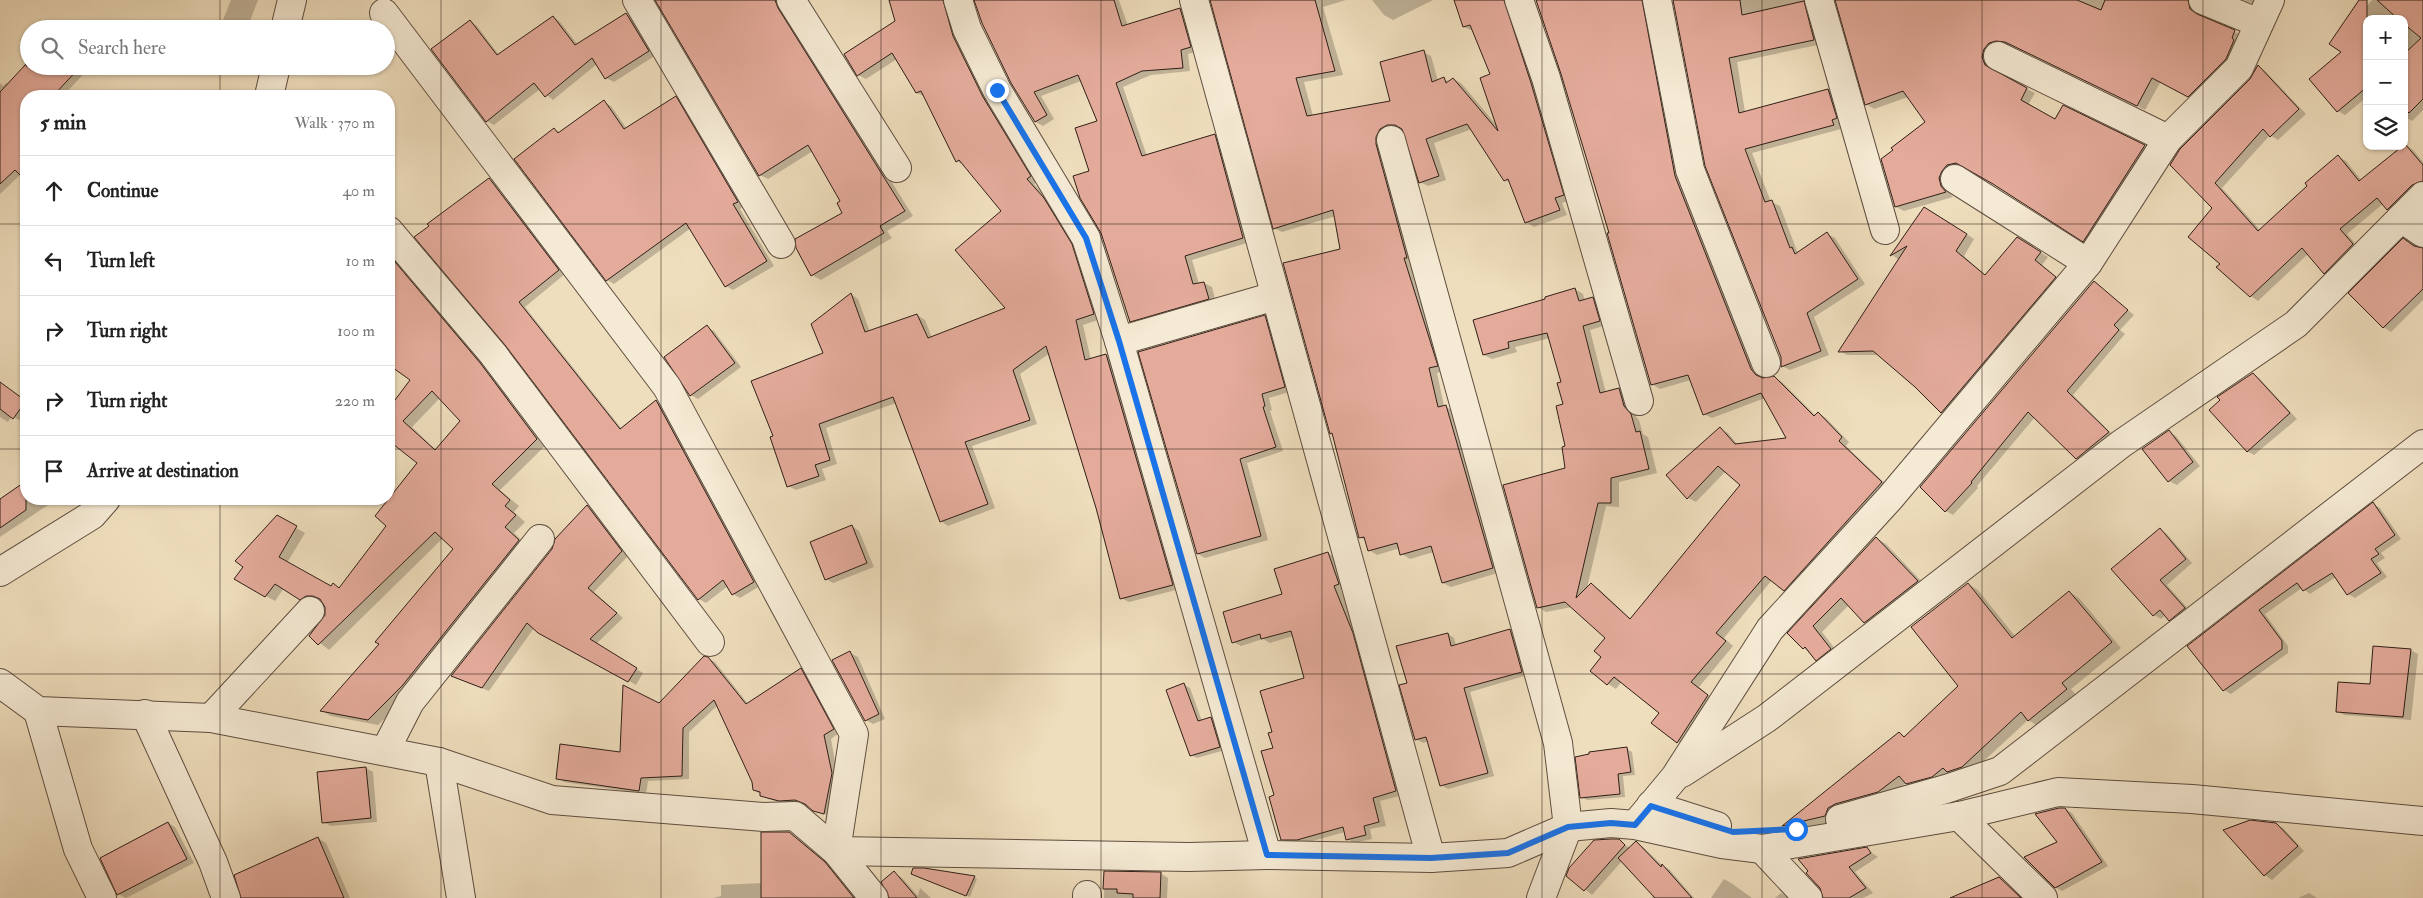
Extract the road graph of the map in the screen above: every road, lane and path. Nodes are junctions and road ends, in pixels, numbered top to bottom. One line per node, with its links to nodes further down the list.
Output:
1 (292, 0): 12 (street)
2 (636, 0): 26 (street)
3 (791, 0): 20 (street)
4 (958, 0): 29 (street)
5 (1194, 0): 28 (street)
6 (1519, 0): 31 (street)
7 (1656, 0): 30 (street)
8 (1819, 0): 24 (street)
9 (2203, 0): 10 (street)
10 (2265, 12): 18 (street)
11 (384, 14): 13 (street)
12 (287, 20)
13 (389, 20)
14 (395, 29): 52 (street)
15 (1998, 56): 18 (street)
16 (274, 75): 17 (street)
17 (270, 90)
18 (2168, 139): 27 (street)
19 (1391, 140): 50 (street)
20 (897, 168)
21 (1955, 180): 27 (street)
22 (2423, 196): 23 (street)
23 (2412, 226): 45 (street)
24 (1885, 230)
25 (395, 238): 37 (street)
26 (781, 244)
27 (2088, 263): 45 (street)
28 (1275, 296): 29 (street); 54 (street)
29 (1119, 341): 53 (street)
30 (1766, 362)
31 (1639, 401)
32 (2423, 444): 44 (street)
33 (101, 505): 35 (street)
34 (540, 539): 42 (street)
35 (0, 572)
36 (310, 610): 41 (street)
37 (710, 642)
38 (0, 683): 39 (street)
39 (38, 711): 40 (street); 56 (street)
40 (145, 714): 41 (street); 57 (street)
41 (211, 718): 42 (street)
42 (386, 752): 43 (street)
43 (439, 762): 52 (street); 58 (street)
44 (2000, 771): 46 (street); 47 (street)
45 (1675, 777): 47 (street)
46 (2018, 802): 48 (street); 49 (street)
47 (1643, 815): 50 (street); 51 (street)
48 (1959, 816): 51 (street); 61 (street)
49 (2423, 820)
50 (1568, 827): 54 (street); 55 (street)
51 (1762, 849): 60 (street)
52 (836, 851): 53 (street); 59 (street)
53 (1267, 855): 54 (street)
54 (1431, 858)
55 (1550, 893)
56 (102, 898)
57 (226, 898)
58 (461, 898)
59 (874, 898)
60 (1808, 898)
61 (2043, 898)

